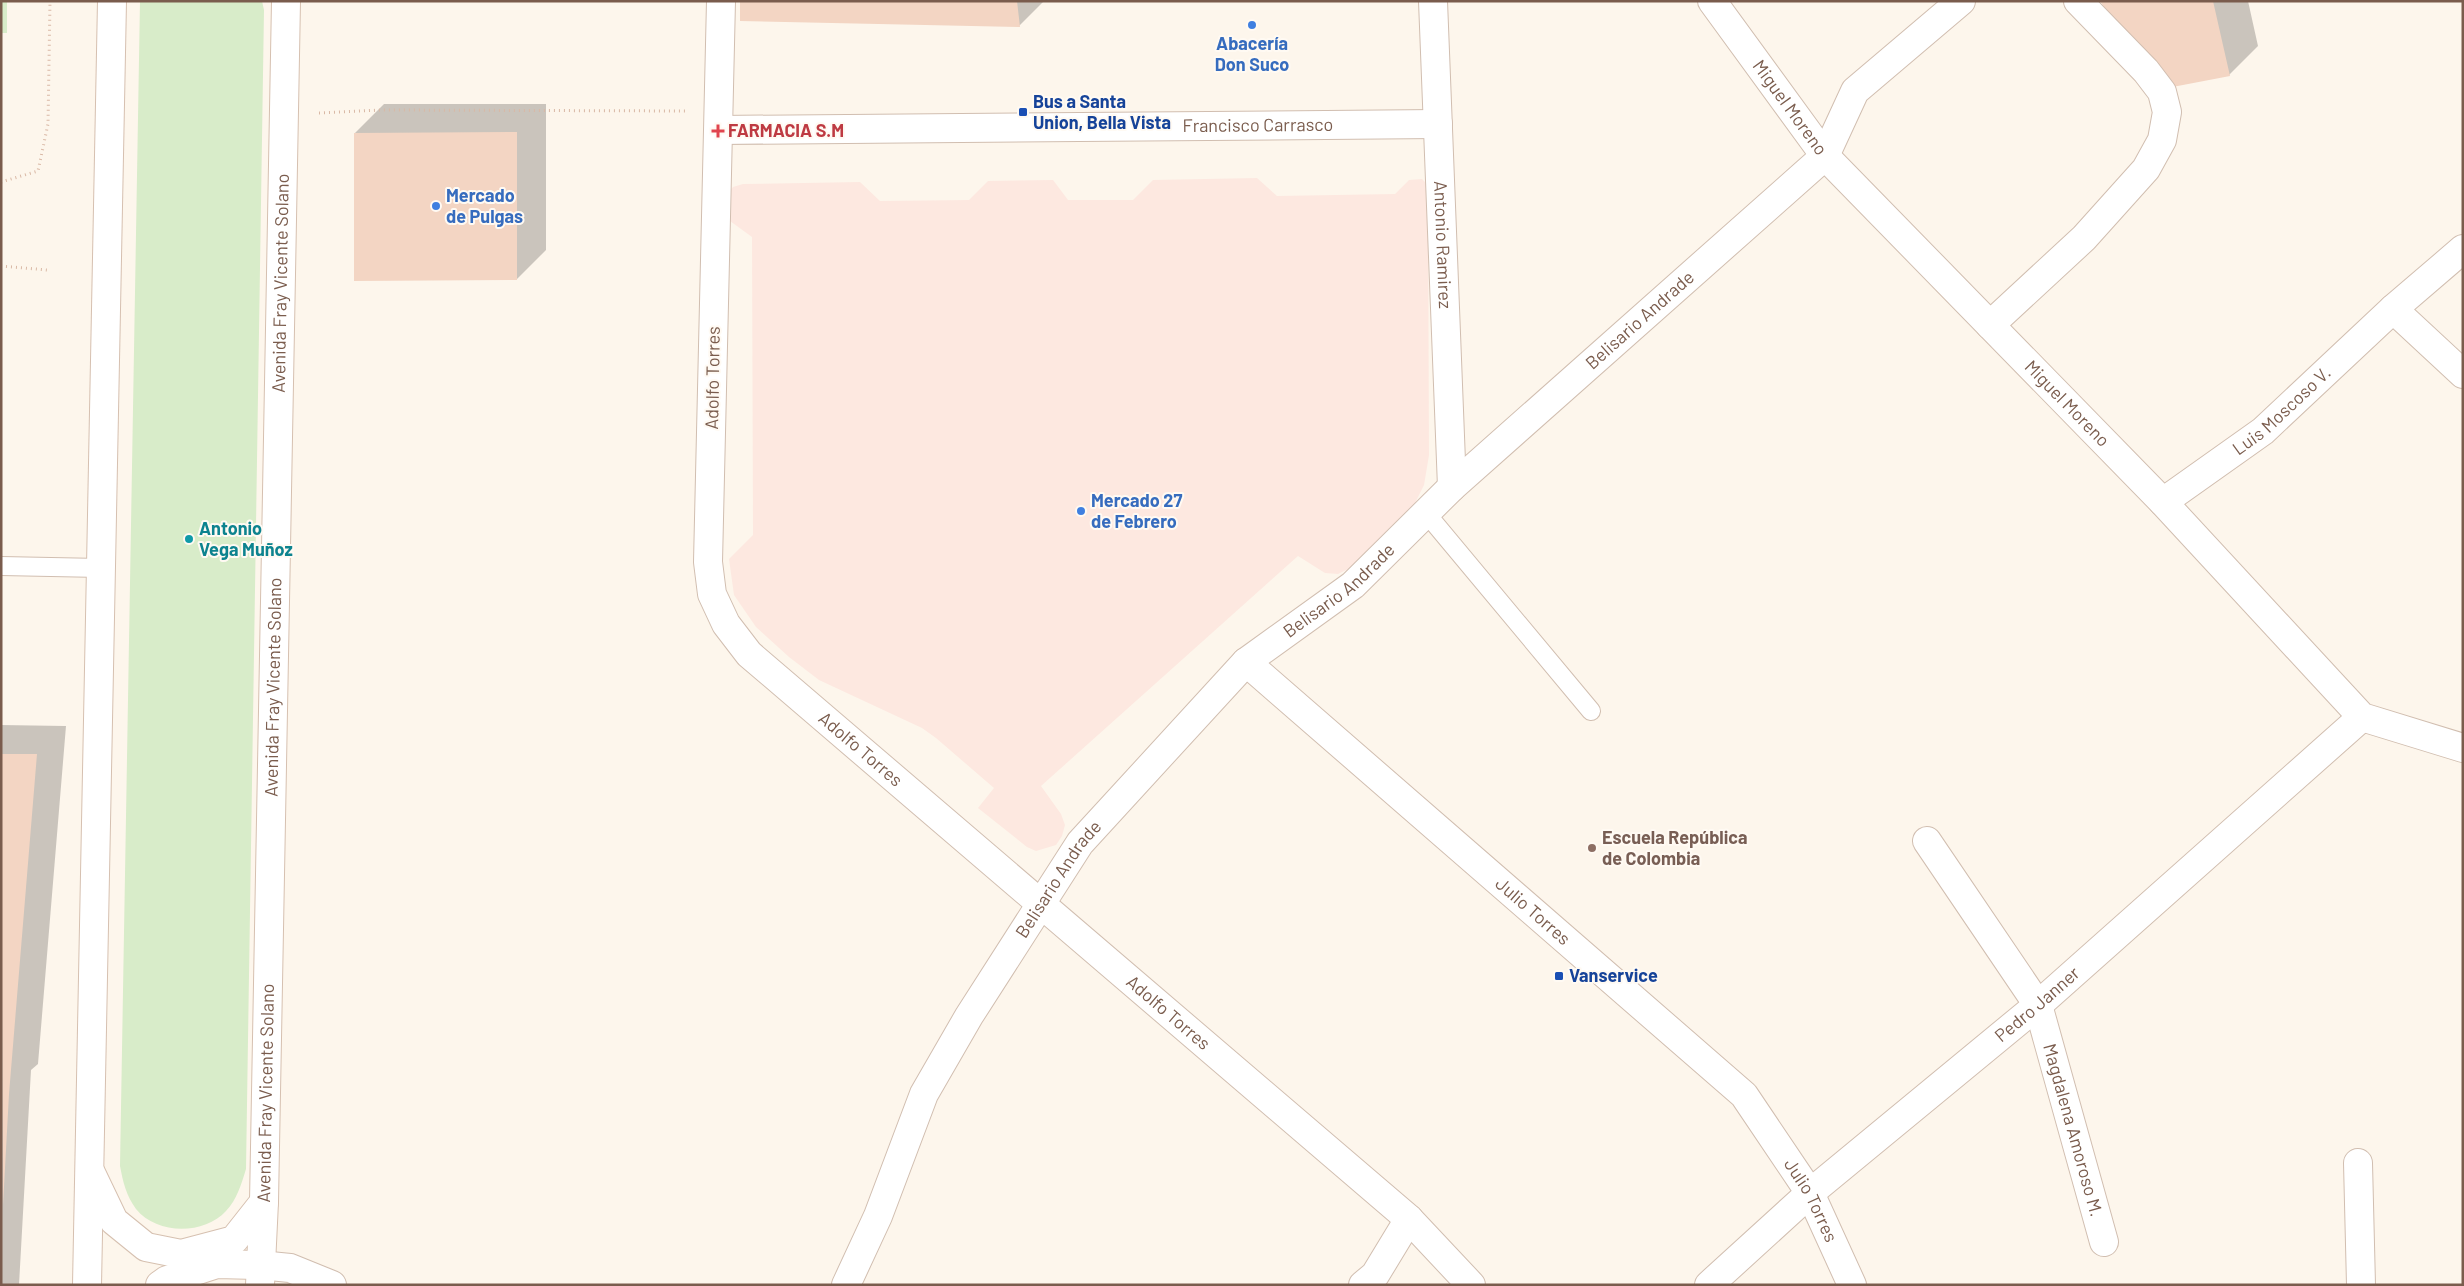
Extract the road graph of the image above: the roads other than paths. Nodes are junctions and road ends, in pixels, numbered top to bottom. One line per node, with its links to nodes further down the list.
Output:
1 (112, 1): 19 (street)
2 (286, 1): 30 (street, Avenida Fray Vicente Solano)
3 (721, 1): 8 (street, Adolfo Torres)
4 (1433, 1): 9 (street, Antonio Ramirez)
5 (1712, 1): 10 (street, Miguel Moreno)
6 (1961, 1): 10 (street, Belisario Andrade)
7 (2078, 1): 13 (street)
8 (719, 120): 9 (street, Francisco Carrasco); 25 (street, Adolfo Torres)
9 (1438, 124): 15 (street, Antonio Ramirez)
10 (1826, 156): 13 (street, Miguel Moreno); 15 (street, Belisario Andrade)
11 (2463, 249): 12 (street, Luis Moscoso V.)
12 (2393, 309): 14 (street); 16 (street, Luis Moscoso V.)
13 (1990, 325): 16 (street, Miguel Moreno)
14 (2463, 374)
15 (1452, 487): 17 (street, Belisario Andrade)
16 (2162, 502): 22 (street, Miguel Moreno)
17 (1426, 513): 20 (street, Belisario Andrade); 21 (lane)
18 (1, 566): 19 (lane)
19 (101, 568): 28 (street)
20 (1246, 662): 25 (street, Belisario Andrade); 29 (street, Julio Torres)
21 (1591, 711)
22 (2362, 718): 23 (street); 26 (street, Pedro Janner)
23 (2463, 748)
24 (1927, 841): 26 (street, Magdalena Amoroso M.)
25 (1041, 903): 31 (street, Adolfo Torres); 37 (street, Belisario Andrade)
26 (2038, 1004): 29 (street, Pedro Janner); 32 (street, Magdalena Amoroso M.)
27 (2358, 1163): 42 (street)
28 (88, 1167): 30 (street); 34 (street)
29 (1810, 1193): 40 (street, Pedro Janner); 41 (street, Julio Torres)
30 (264, 1202): 33 (street, Avenida Fray Vicente Solano)
31 (1409, 1219): 38 (street); 39 (street, Adolfo Torres)
32 (2104, 1242)
33 (260, 1275): 35 (street); 36 (street)
34 (87, 1285)
35 (160, 1285)
36 (332, 1285)
37 (846, 1285)
38 (1362, 1285)
39 (1471, 1285)
40 (1709, 1285)
41 (1852, 1285)
42 (2361, 1285)

